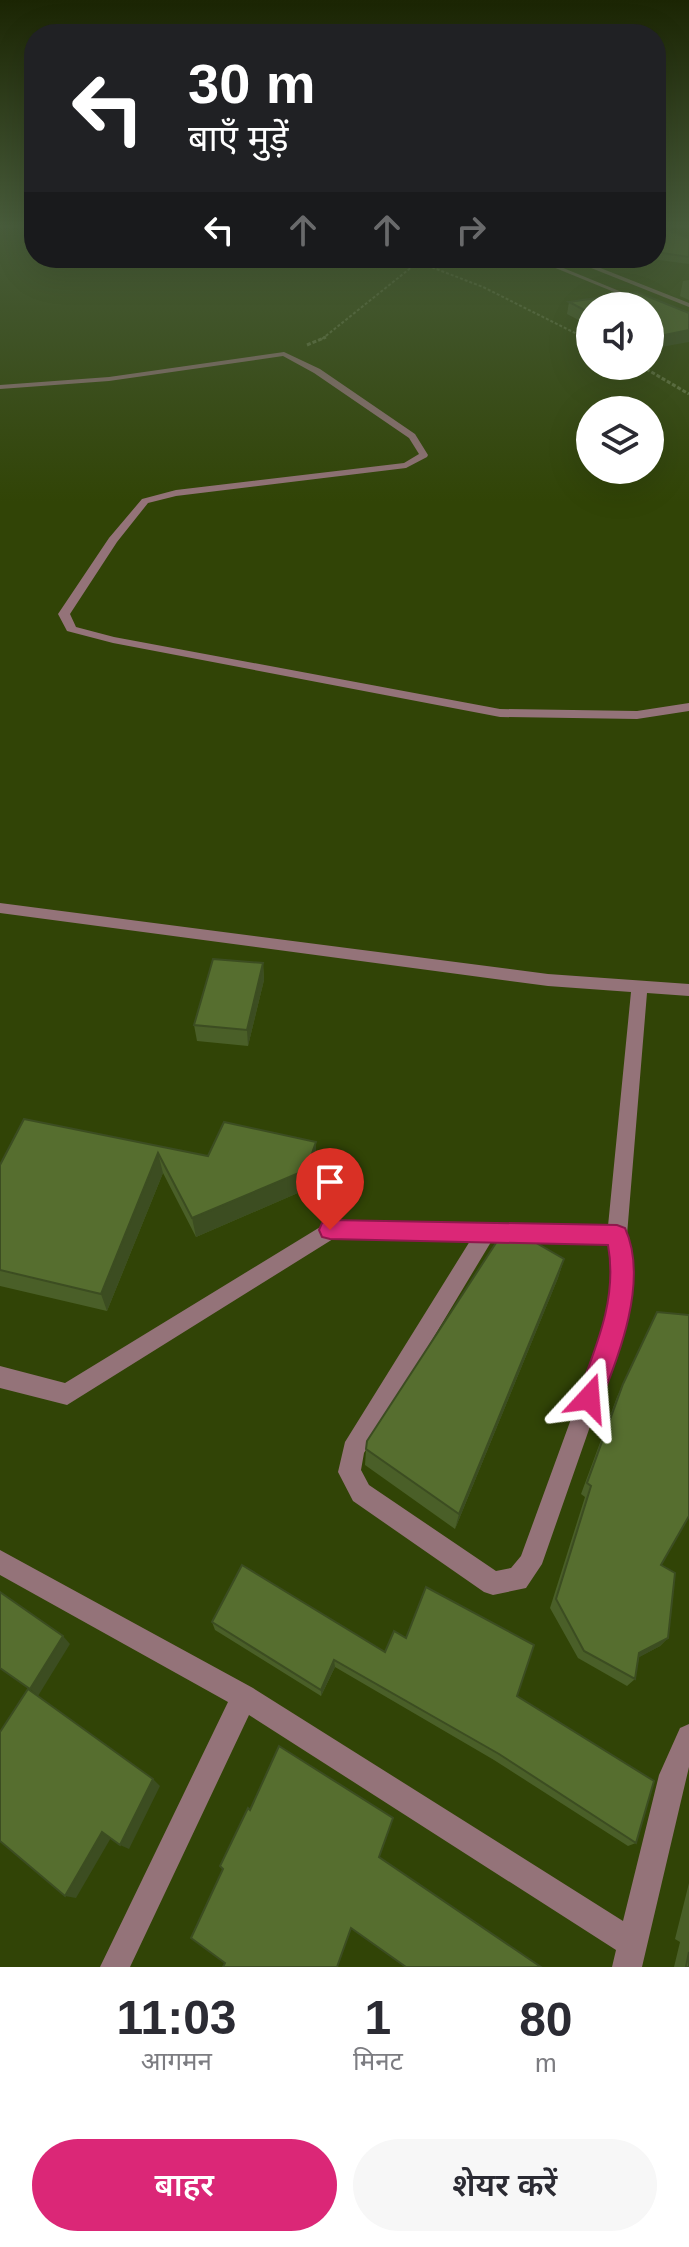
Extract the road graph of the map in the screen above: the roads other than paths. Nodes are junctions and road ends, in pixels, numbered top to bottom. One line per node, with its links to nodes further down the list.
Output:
1 (0, 387): 2 (street)
2 (689, 707)
3 (0, 908): 4 (street)
4 (639, 987): 5 (street); 7 (street)
5 (689, 990)
6 (486, 1232): 7 (street); 7 (street); 8 (street)
7 (617, 1235)
8 (0, 1377)
9 (0, 1562): 10 (street)
10 (244, 1697): 12 (street); 13 (street)
11 (689, 1737): 12 (street)
12 (630, 1955)
13 (115, 1967)

